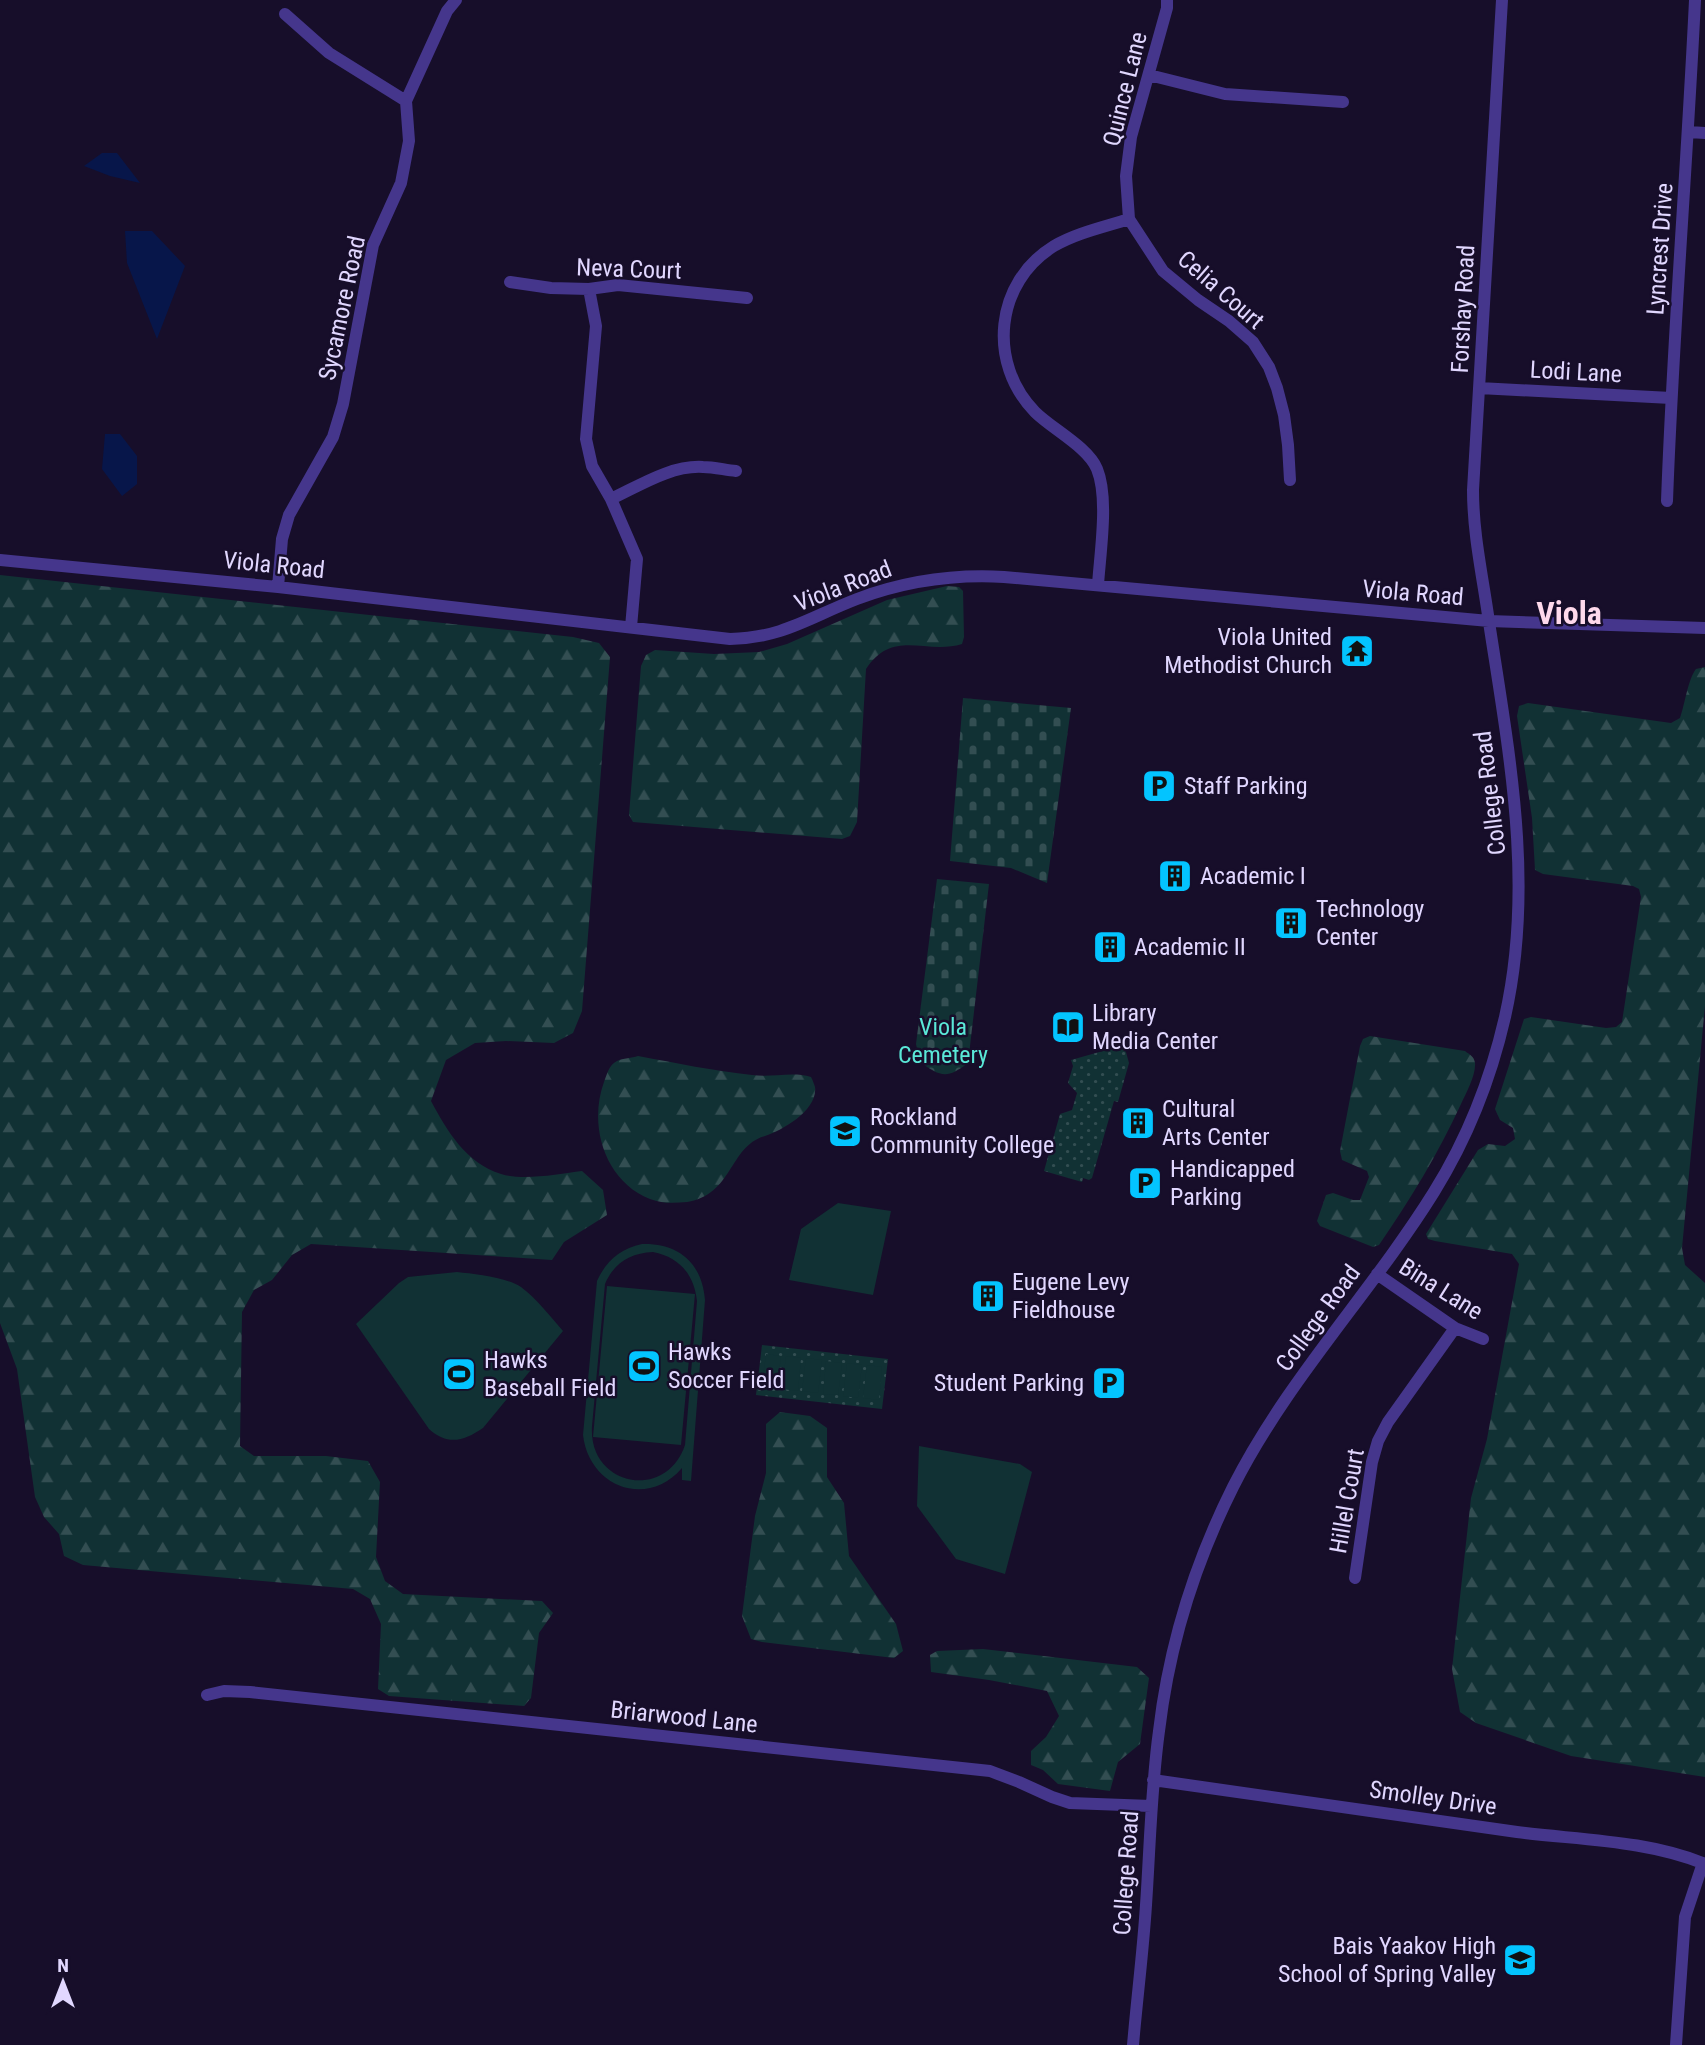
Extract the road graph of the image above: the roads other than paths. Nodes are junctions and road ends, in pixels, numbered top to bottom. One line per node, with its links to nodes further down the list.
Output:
1 (456, 0): 7 (street, Sycamore Road)
2 (1167, 0): 6 (street, Quince Lane)
3 (1503, 0): 15 (street, Forshay Road)
4 (1695, 0): 9 (street, Lyncrest Drive)
5 (285, 14): 7 (street)
6 (1149, 75): 8 (street); 11 (street, Quince Lane)
7 (406, 101): 23 (street, Sycamore Road)
8 (1343, 102)
9 (1689, 132): 10 (street); 16 (street, Lyncrest Drive)
10 (1705, 133)
11 (1129, 219): 18 (street, Celia Court); 22 (street)
12 (510, 282): 13 (street, Neva Court)
13 (589, 289): 14 (street, Neva Court); 19 (street)
14 (747, 298)
15 (1479, 388): 16 (street, Lodi Lane); 24 (street, Forshay Road)
16 (1671, 398): 20 (street, Lyncrest Drive)
17 (736, 471): 19 (street)
18 (1290, 480)
19 (611, 499): 25 (street)
20 (1667, 501)
21 (0, 560): 23 (street, Viola Road)
22 (1098, 585): 24 (street, Viola Road); 25 (street, Viola Road)
23 (278, 586): 25 (street, Viola Road)
24 (1489, 621): 26 (street, Viola Road); 27 (street, College Road)
25 (631, 627)
26 (1705, 628)
27 (1377, 1273): 28 (street, Bina Lane); 32 (street, College Road)
28 (1455, 1328): 29 (street, Bina Lane); 30 (street, Hillel Court)
29 (1483, 1339)
30 (1355, 1578)
31 (207, 1695): 33 (street, Briarwood Lane)
32 (1153, 1780): 33 (street, College Road); 34 (street, Smolley Drive)
33 (1151, 1806): 35 (street, College Road)
34 (1704, 1864): 36 (street)
35 (1133, 2045)
36 (1676, 2045)

